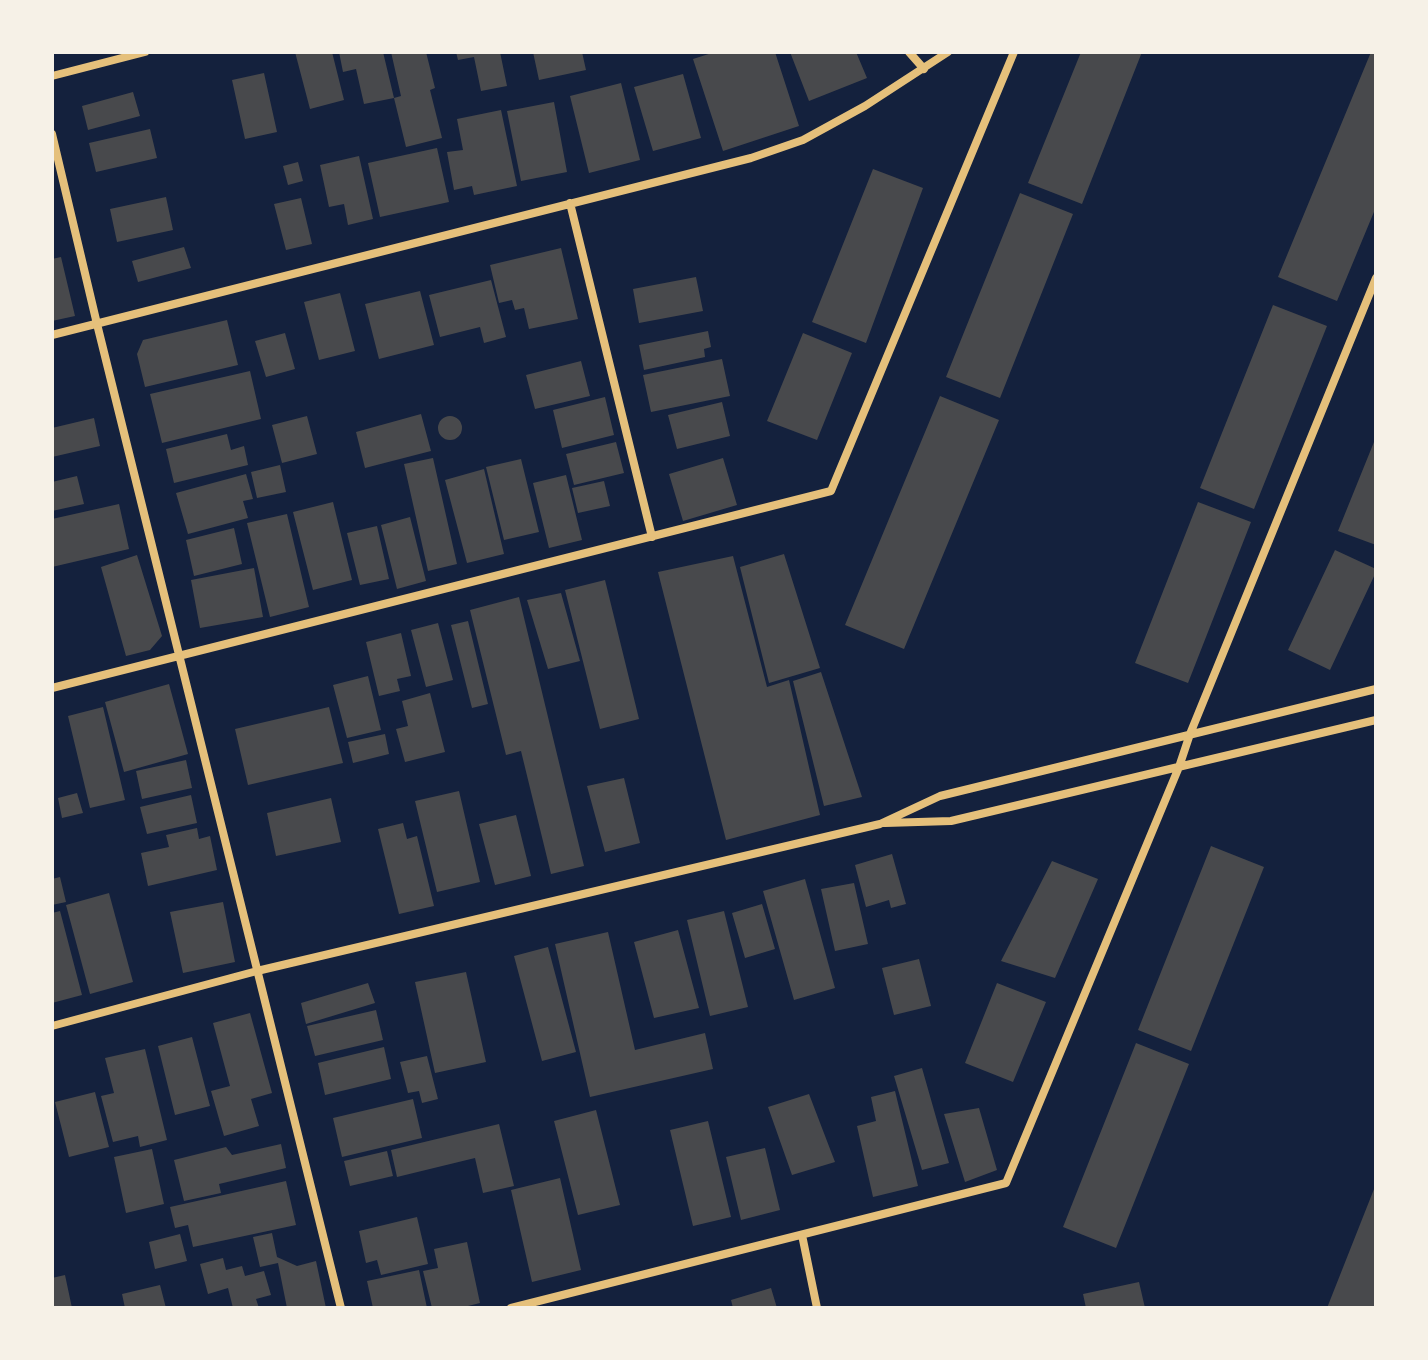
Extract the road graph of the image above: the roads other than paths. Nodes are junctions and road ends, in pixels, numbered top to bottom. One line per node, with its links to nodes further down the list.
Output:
1 (145, 52): 6 (street)
2 (909, 52): 5 (street)
3 (948, 52): 5 (street)
4 (1014, 52): 12 (street)
5 (924, 69): 8 (street)
6 (52, 76)
7 (52, 134): 10 (street)
8 (570, 203): 10 (street); 12 (street)
9 (1376, 278): 17 (street)
10 (97, 324): 11 (street); 13 (street)
11 (52, 335)
12 (652, 537): 13 (street)
13 (180, 654): 14 (street); 20 (street)
14 (52, 688)
15 (1376, 689): 17 (street)
16 (1376, 720): 18 (street)
17 (1190, 734): 18 (street); 19 (street)
18 (1179, 767): 19 (street); 22 (street)
19 (880, 824): 20 (street)
20 (257, 971): 21 (street); 23 (street)
21 (52, 1026)
22 (802, 1235): 24 (street); 25 (street)
23 (341, 1308)
24 (511, 1308)
25 (817, 1308)

